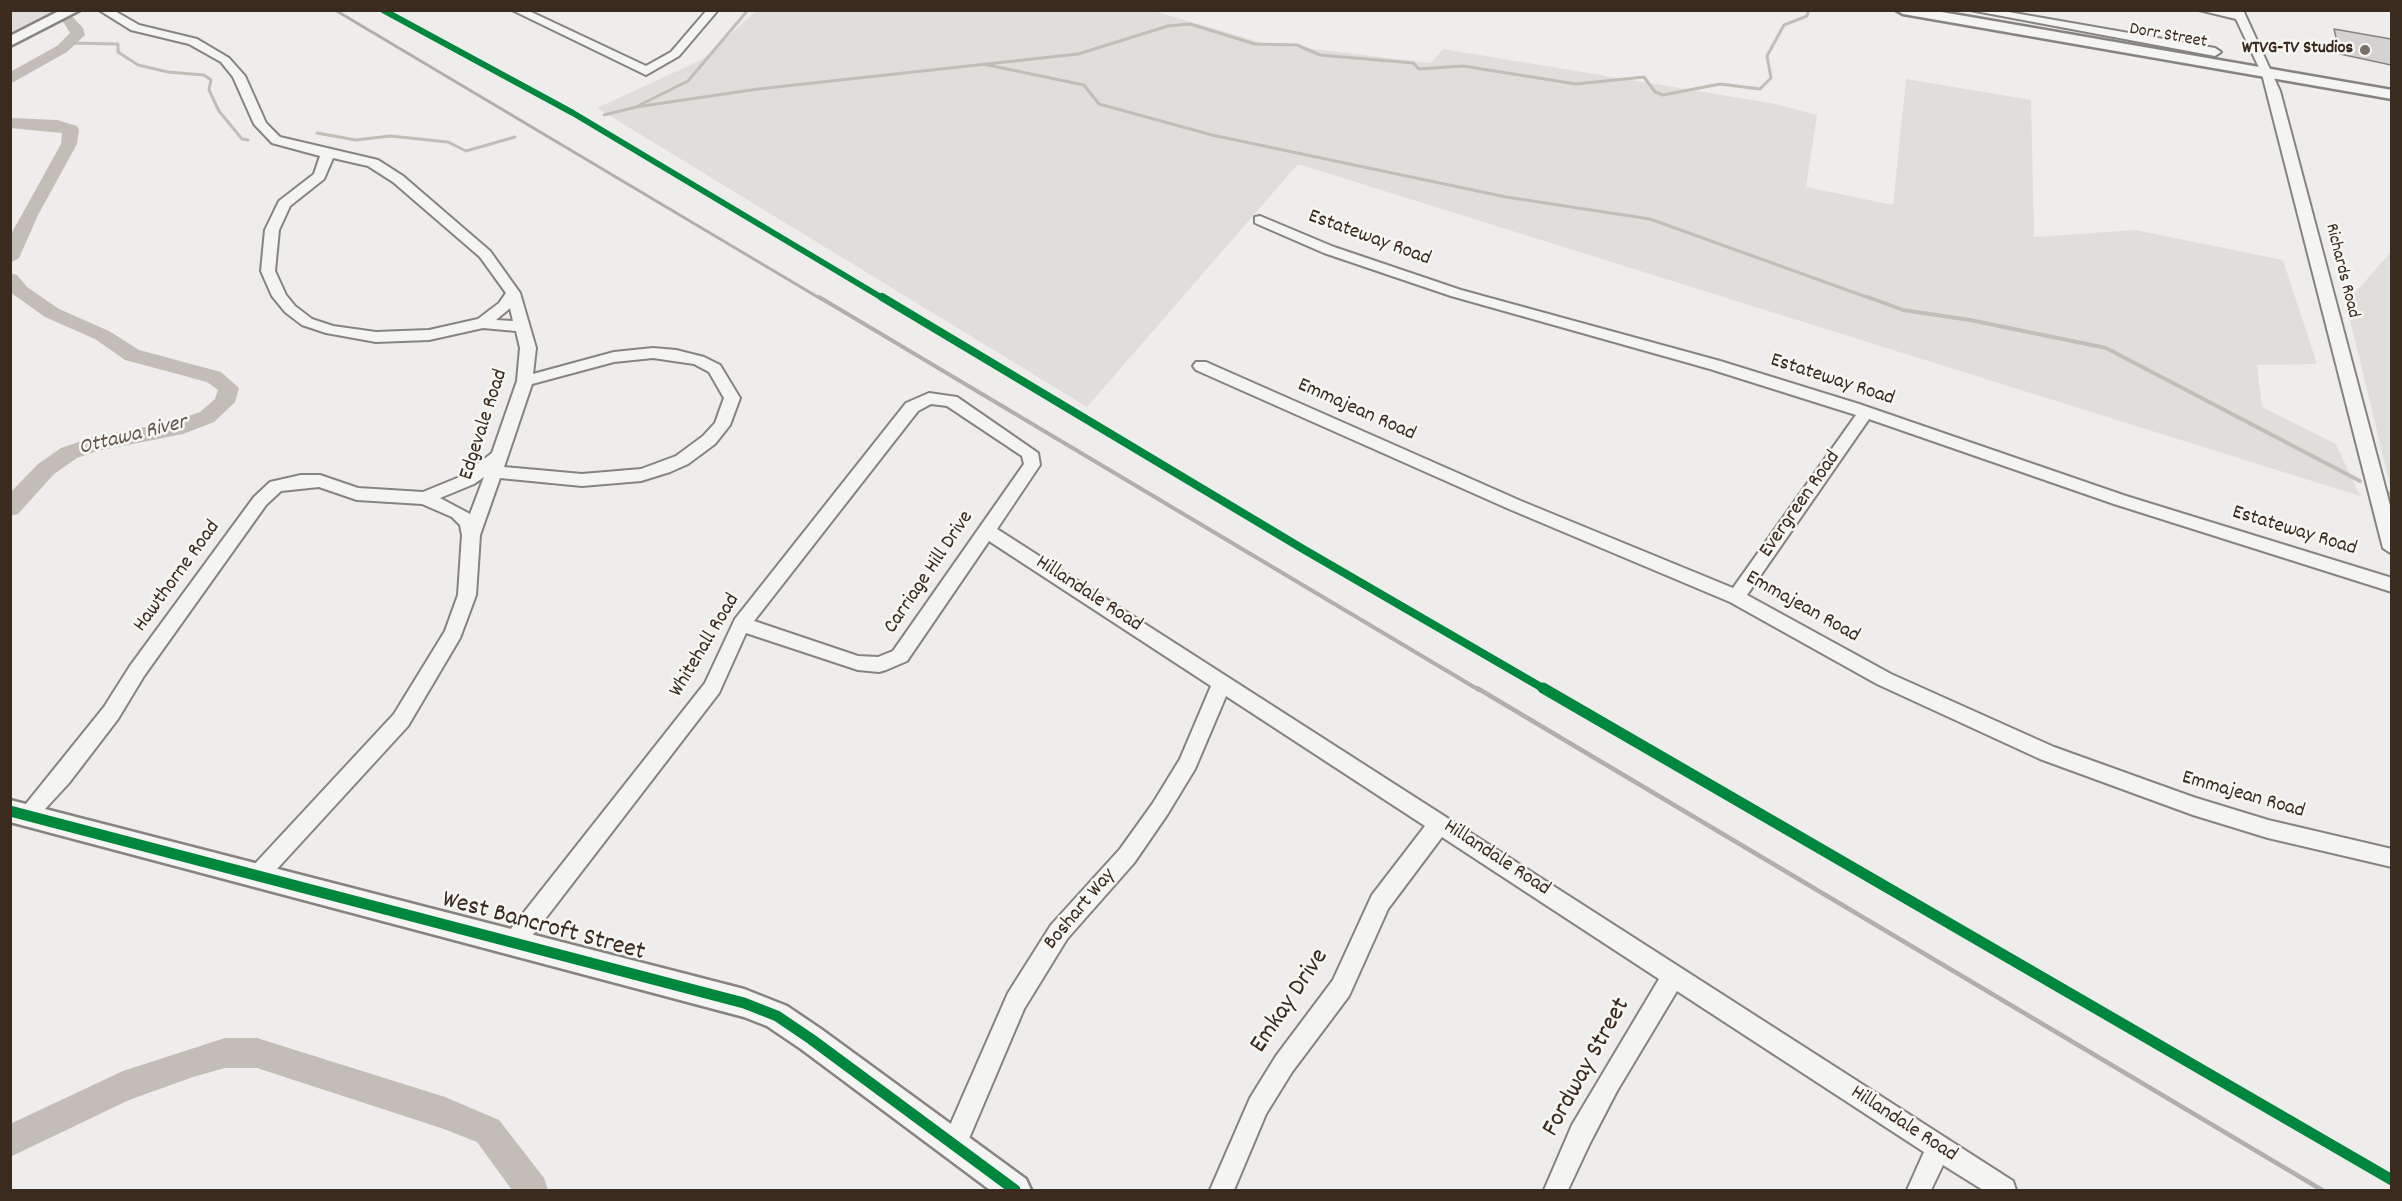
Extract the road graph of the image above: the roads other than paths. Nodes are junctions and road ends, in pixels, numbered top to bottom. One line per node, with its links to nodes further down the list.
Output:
1 (74, 10): 12 (main road)
2 (104, 10): 17 (street, Edgevale Road)
3 (517, 10): 11 (street)
4 (541, 10): 11 (street)
5 (713, 10): 11 (street)
6 (1903, 10): 10 (main road, Dorr Street)
7 (1975, 10): 13 (street)
8 (2204, 10): 9 (street)
9 (2239, 14): 15 (street, Richards Road)
10 (1952, 15): 13 (main road, Dorr Street)
11 (529, 16)
12 (10, 42)
13 (2176, 52): 14 (street); 15 (main road, Dorr Street)
14 (2215, 52)
15 (2268, 74): 16 (main road, Dorr Street); 33 (street, Richards Road)
16 (2391, 95)
17 (327, 154): 18 (street, Edgevale Road); 19 (street)
18 (362, 160): 19 (street); 21 (street, Edgevale Road)
19 (319, 176): 22 (street)
20 (1260, 219): 26 (street, Estateway Road)
21 (513, 293): 22 (street); 23 (street, Edgevale Road)
22 (483, 322): 23 (street)
23 (523, 327): 25 (street, Edgevale Road)
24 (1201, 366): 35 (street, Emmajean Road)
25 (525, 381): 28 (street, Edgevale Road); 29 (street)
26 (1865, 413): 34 (street, Estateway Road); 35 (street, Evergreen Road)
27 (981, 420): 31 (street, Carriage Hill Drive); 36 (street, Whitehall Road)
28 (503, 450): 29 (street, Edgevale Road); 30 (street, Hawthorne Road)
29 (494, 472): 32 (street, Edgevale Road)
30 (424, 498): 32 (street, Hawthorne Road); 38 (street, Hawthorne Road)
31 (986, 531): 36 (street, Carriage Hill Drive); 37 (street, Hillandale Road)
32 (471, 536): 41 (street, Edgevale Road)
33 (2391, 548)
34 (2391, 585)
35 (1736, 597): 40 (street, Emmajean Road)
36 (741, 624): 42 (street, Whitehall Road)
37 (1222, 682): 39 (street, Hillandale Road); 44 (street, Boshart Way)
38 (19, 813): 41 (main road, West Bancroft Street)
39 (1440, 823): 43 (street, Hillandale Road); 47 (street, Emkay Drive)
40 (2391, 858)
41 (258, 875): 42 (main road, West Bancroft Street)
42 (514, 942): 44 (main road, West Bancroft Street)
43 (1674, 976): 45 (street, Hillandale Road); 48 (street, Fordway Street)
44 (953, 1146): 46 (main road, West Bancroft Street)
45 (1938, 1148): 49 (street); 50 (street, Hillandale Road)
46 (1015, 1191)
47 (1222, 1191)
48 (1556, 1191)
49 (1919, 1191)
50 (2004, 1191)

